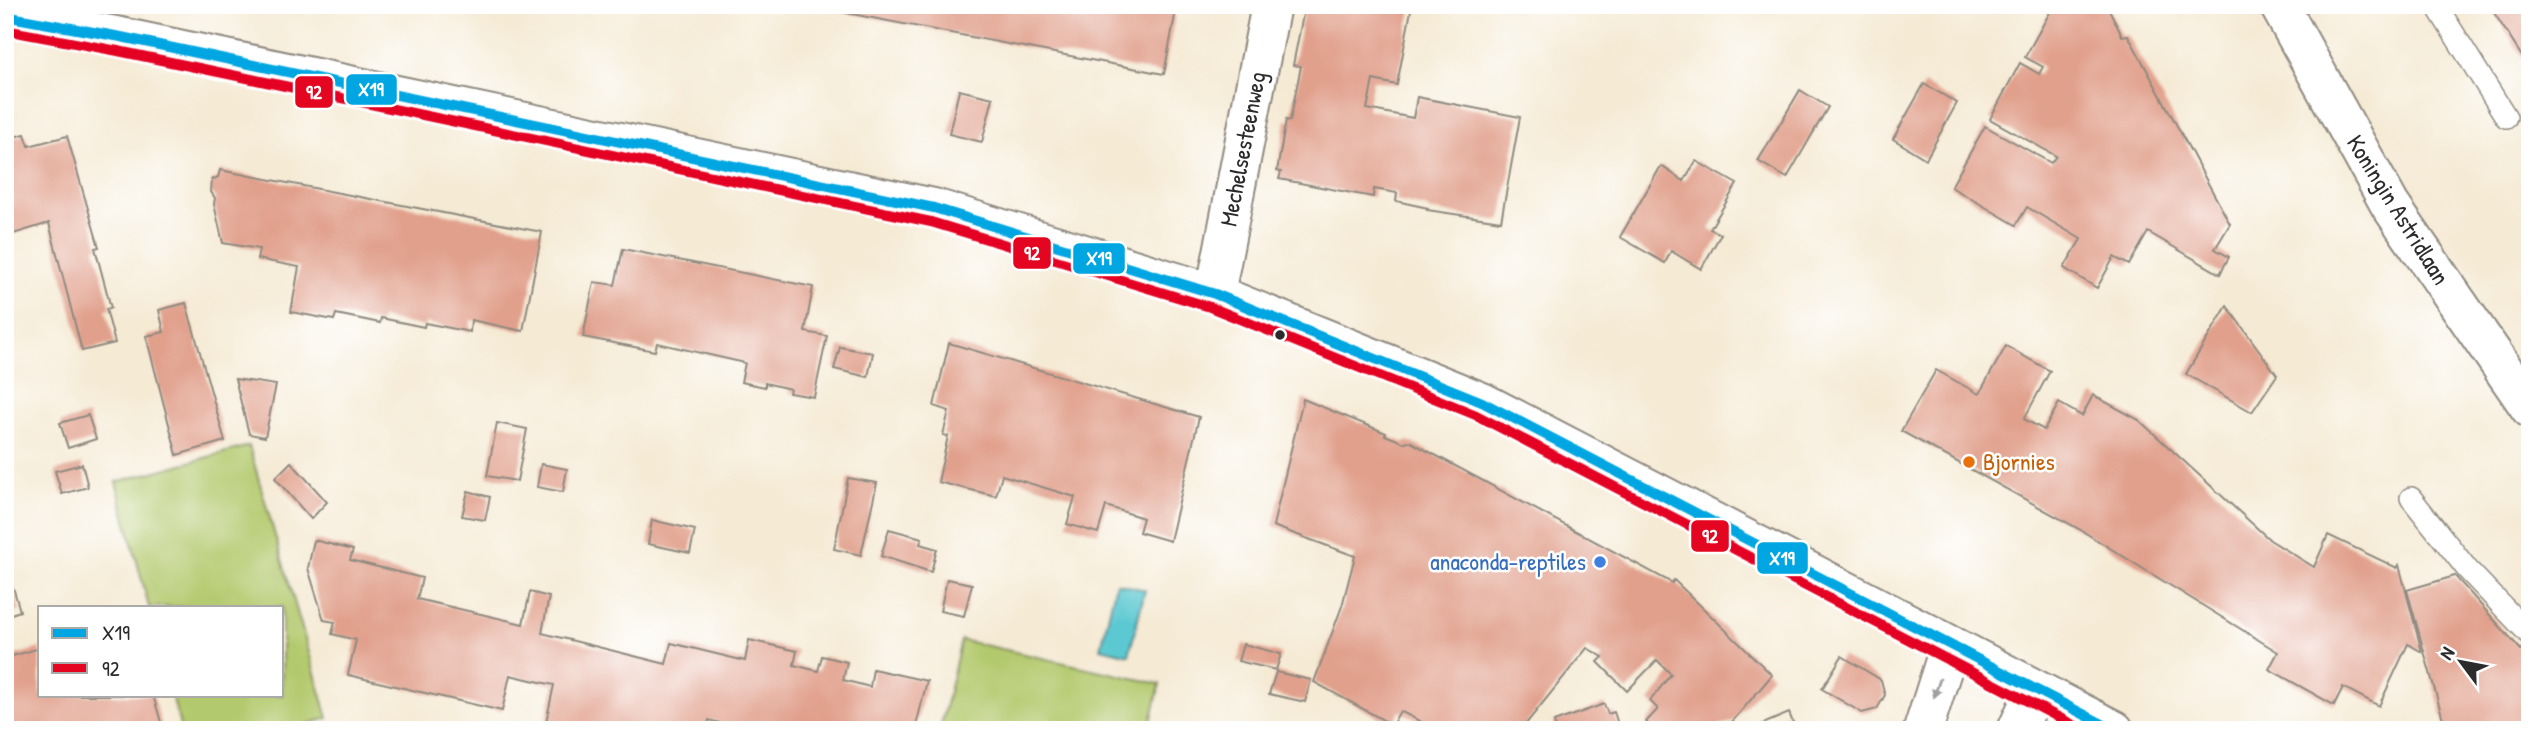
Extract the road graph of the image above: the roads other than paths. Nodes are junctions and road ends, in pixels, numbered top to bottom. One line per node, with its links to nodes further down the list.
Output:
1 (1271, 5): 6 (street, Mechelsesteenweg)
2 (2278, 5): 7 (street, Koningin Astridlaan)
3 (2435, 5): 5 (lane)
4 (5, 16): 6 (street)
5 (2506, 117)
6 (1215, 293): 10 (street)
7 (2530, 408)
8 (2410, 498): 9 (lane)
9 (2530, 635)
10 (1950, 645): 11 (street); 12 (street, one-way to 12)
11 (2035, 690): 13 (street); 14 (street)
12 (1923, 730)
13 (2017, 730)
14 (2114, 730)

